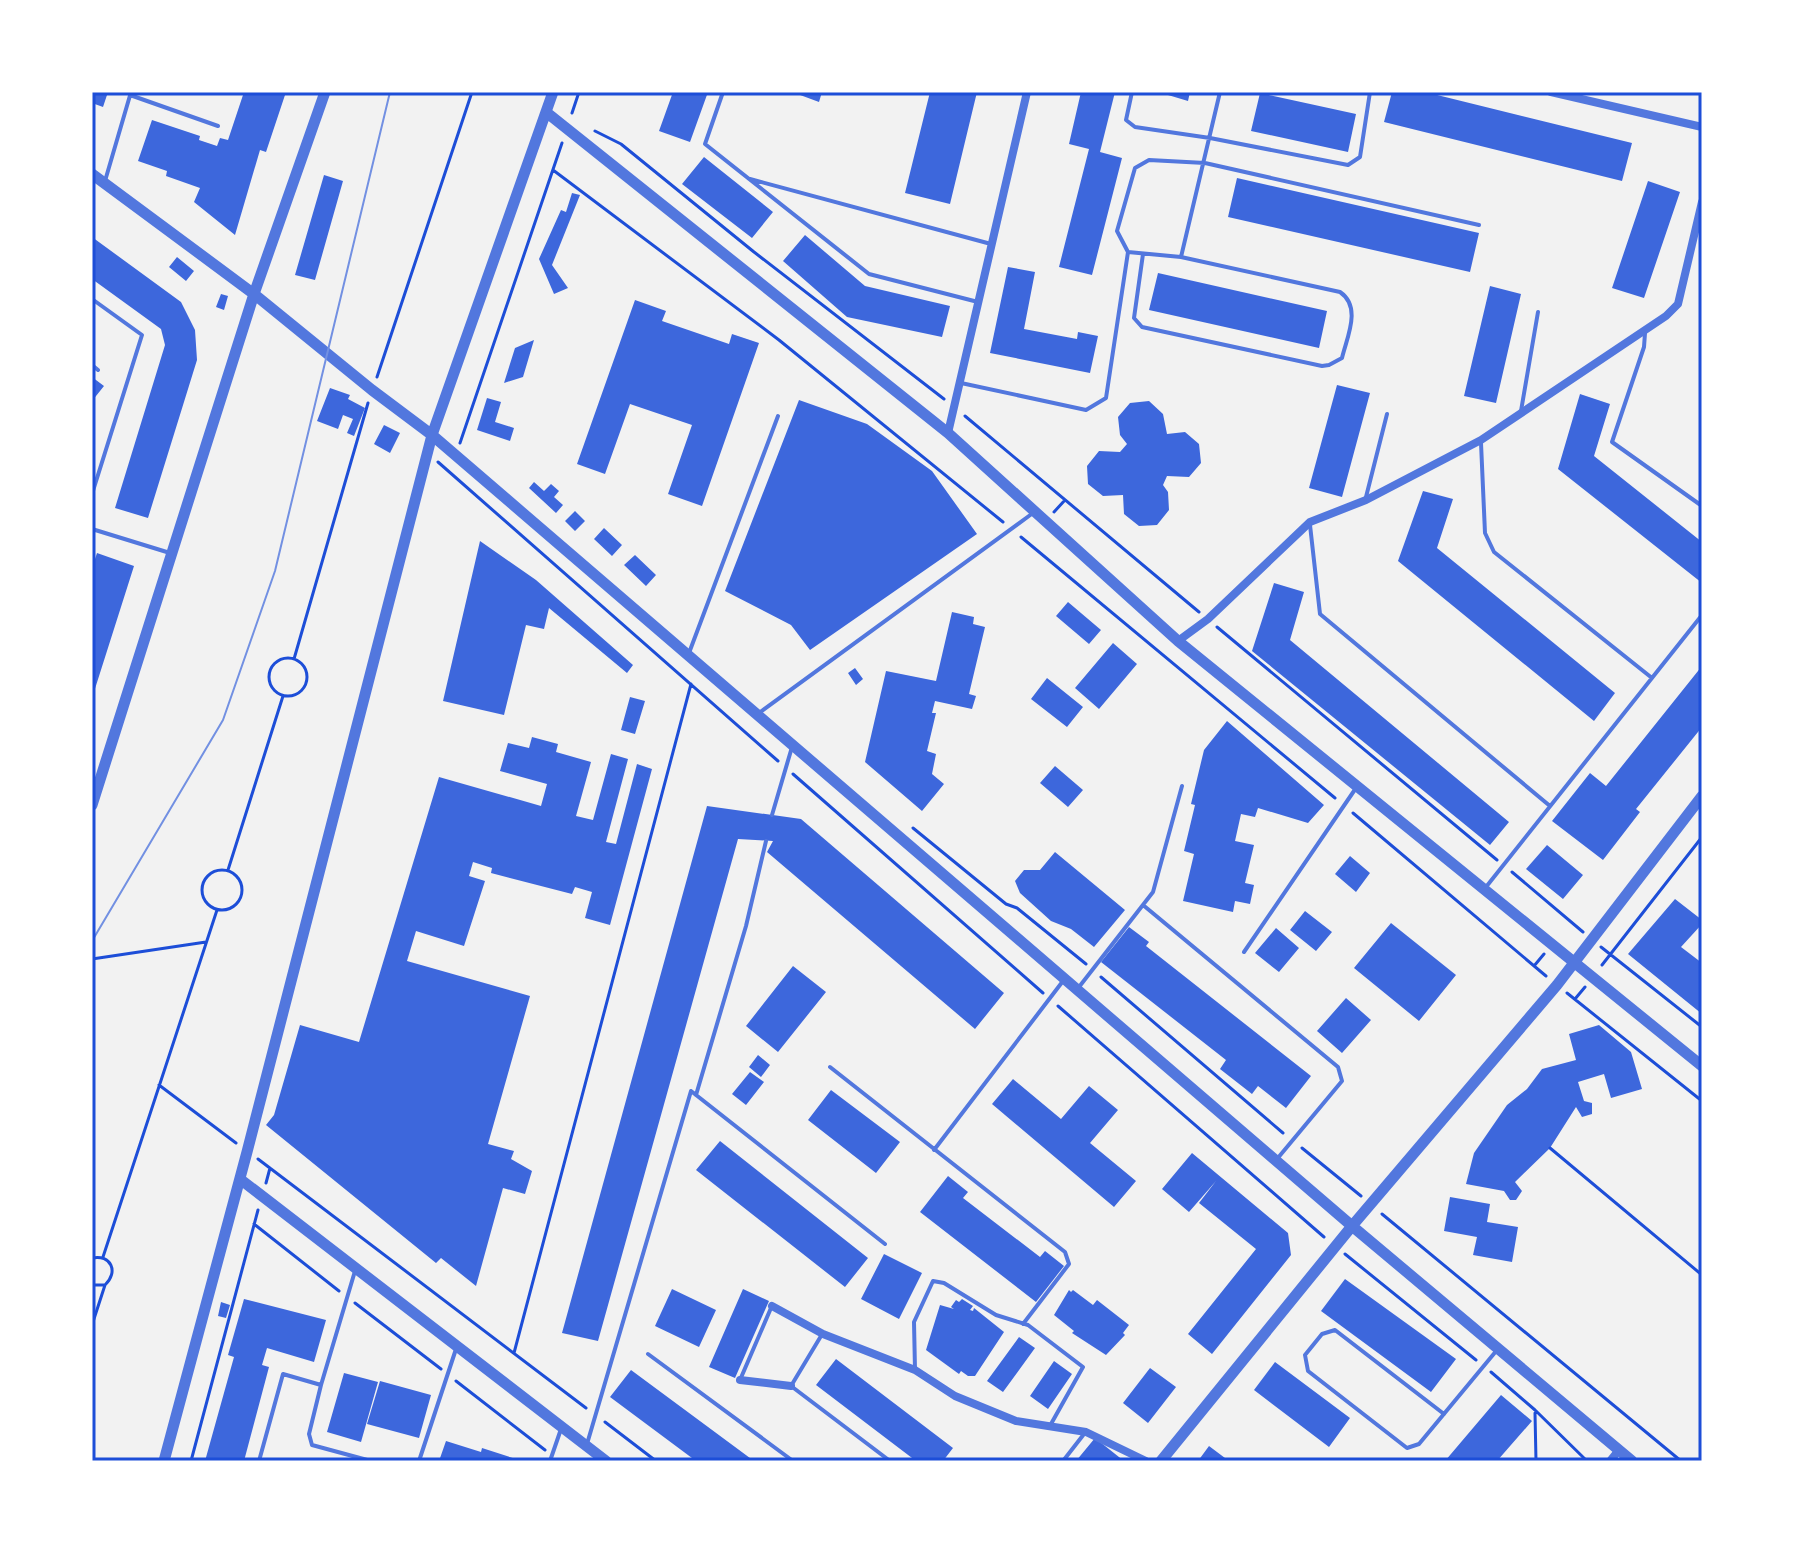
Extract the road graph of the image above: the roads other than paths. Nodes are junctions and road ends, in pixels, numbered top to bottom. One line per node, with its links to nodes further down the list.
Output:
1 (325, 92): 24 (street)
2 (553, 92): 10 (street)
3 (723, 92): 16 (lane)
4 (1027, 92): 20 (street)
5 (1132, 92): 13 (lane)
6 (1220, 92): 13 (lane)
7 (1370, 92): 13 (lane)
8 (1551, 92): 12 (street)
9 (131, 94): 11 (lane); 17 (lane)
10 (546, 112): 35 (street); 36 (street)
11 (218, 126)
12 (1702, 127)
13 (1210, 138): 14 (lane)
14 (1205, 163): 19 (lane); 21 (lane); 23 (lane)
15 (92, 174): 17 (street)
16 (749, 179): 20 (lane); 26 (lane)
17 (105, 184): 24 (street)
18 (1702, 202): 28 (street)
19 (1479, 225)
20 (991, 244): 26 (street)
21 (1128, 252): 22 (lane); 31 (lane)
22 (1143, 254): 23 (lane); 23 (lane)
23 (1181, 257)
24 (254, 294): 36 (street); 44 (street)
25 (92, 299): 38 (lane)
26 (978, 302): 31 (street)
27 (1538, 312): 32 (lane)
28 (1645, 330): 32 (street); 40 (lane)
29 (92, 365): 30 (lane)
30 (98, 370)
31 (959, 382): 35 (street)
32 (1520, 413): 37 (street)
33 (1387, 414): 39 (lane)
34 (778, 416): 47 (lane)
35 (948, 433): 41 (street)
36 (432, 435): 47 (street); 69 (street)
37 (1481, 440): 39 (street); 48 (lane)
38 (92, 494)
39 (1366, 500): 42 (street)
40 (1702, 506)
41 (1035, 512): 46 (street); 49 (lane)
42 (1310, 522): 46 (street); 55 (lane)
43 (92, 529): 44 (lane)
44 (172, 553): 54 (street)
45 (1702, 615): 48 (lane)
46 (1178, 641): 52 (street)
47 (688, 655): 49 (street)
48 (1652, 678): 55 (lane)
49 (757, 714): 50 (street)
50 (792, 745): 56 (lane); 62 (street)
51 (1182, 786): 59 (lane)
52 (1357, 786): 58 (street); 60 (lane)
53 (1702, 796): 61 (street)
54 (92, 805)
55 (1550, 806): 58 (lane)
56 (772, 815)
57 (766, 841): 66 (lane)
58 (1484, 889): 61 (street)
59 (1143, 905): 63 (lane); 68 (lane)
60 (1244, 952)
61 (1575, 963): 64 (street); 70 (street)
62 (1064, 979): 63 (street); 67 (lane)
63 (1077, 990): 68 (street)
64 (1702, 1066)
65 (830, 1067): 67 (lane)
66 (696, 1095): 71 (lane); 87 (lane)
67 (934, 1150): 74 (lane)
68 (1276, 1161): 70 (street)
69 (240, 1179): 72 (street); 90 (street)
70 (1352, 1226): 77 (street); 99 (street)
71 (885, 1244)
72 (356, 1267): 76 (street); 81 (lane)
73 (772, 1306): 75 (street); 80 (lane)
74 (1023, 1324): 79 (lane); 85 (lane)
75 (823, 1334): 79 (street); 82 (lane)
76 (457, 1346): 84 (street); 93 (lane)
77 (1499, 1348): 83 (lane); 88 (street)
78 (648, 1354): 95 (lane)
79 (915, 1370): 85 (street)
80 (740, 1380): 82 (street)
81 (321, 1385): 91 (lane); 92 (lane)
82 (791, 1386): 96 (lane)
83 (1444, 1414): 83 (lane)
84 (562, 1427): 87 (street); 89 (lane)
85 (1050, 1427): 86 (street)
86 (1086, 1432): 97 (lane); 98 (street)
87 (586, 1446): 94 (street)
88 (1619, 1450): 100 (street); 101 (street)
89 (551, 1458)
90 (164, 1461)
91 (259, 1461)
92 (371, 1461)
93 (419, 1461)
94 (606, 1461)
95 (793, 1461)
96 (890, 1461)
97 (1063, 1461)
98 (1146, 1461)
99 (1161, 1461)
100 (1610, 1461)
101 (1632, 1461)

